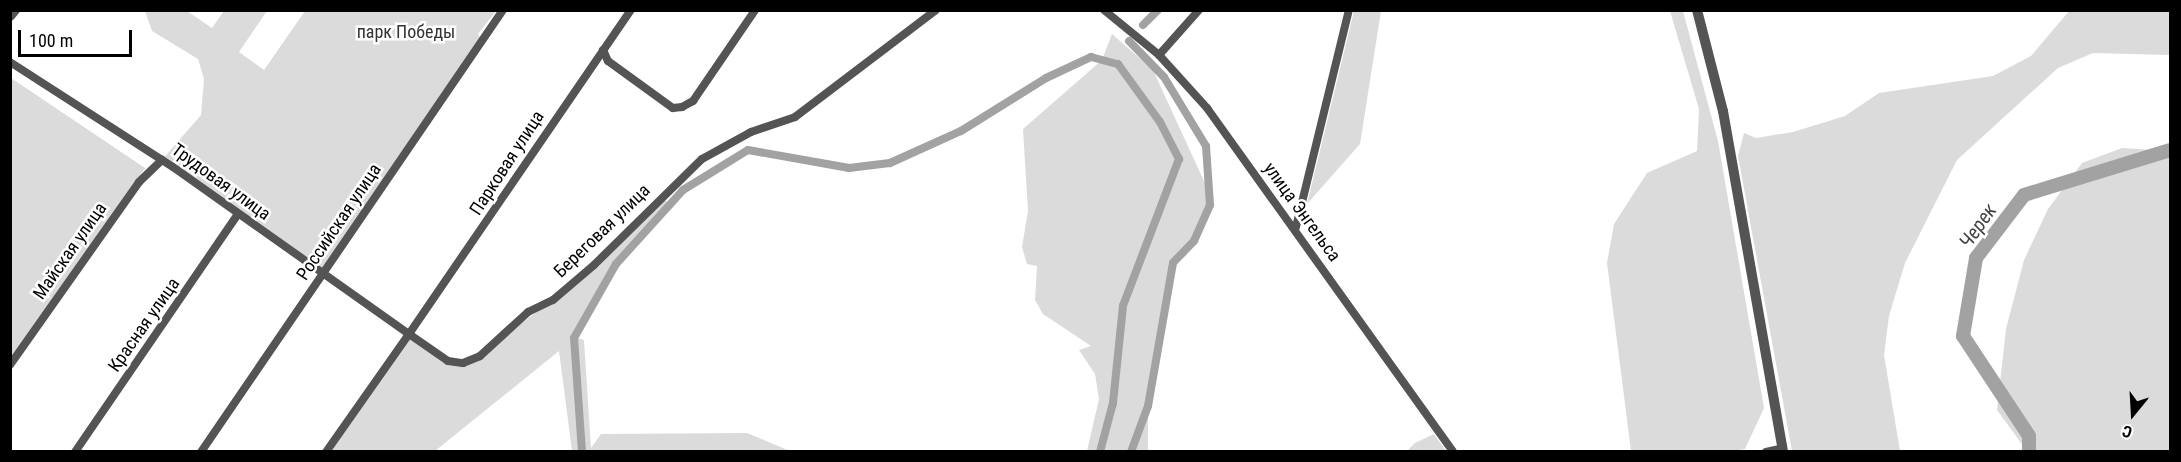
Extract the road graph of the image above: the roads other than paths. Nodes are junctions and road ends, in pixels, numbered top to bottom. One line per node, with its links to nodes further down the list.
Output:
1 (15, 10): 10 (street)
2 (503, 10): 19 (street, Российская улица)
3 (631, 10): 11 (street, Парковая улица)
4 (755, 10): 13 (street)
5 (936, 10): 20 (street, Береговая улица)
6 (1104, 10): 12 (street, улица Энгельса)
7 (1199, 10): 12 (street)
8 (1349, 10): 18 (street)
9 (1697, 10): 22 (street)
10 (10, 16)
11 (603, 50): 13 (street); 15 (street, Парковая улица)
12 (1159, 55): 18 (street, улица Энгельса)
13 (608, 61): 15 (street)
14 (10, 62): 16 (street, Трудовая улица)
15 (594, 62): 20 (street, Парковая улица)
16 (162, 160): 17 (street, Трудовая улица); 21 (street, Майская улица)
17 (237, 214): 19 (street, Трудовая улица); 23 (street, Красная улица)
18 (1296, 227): 26 (street, улица Энгельса)
19 (324, 276): 20 (street, Трудовая улица); 24 (street, Российская улица)
20 (409, 334): 25 (street)
21 (10, 365)
22 (1783, 450): 27 (street)
23 (75, 452)
24 (201, 452)
25 (326, 452)
26 (1453, 452)
27 (1766, 452)

